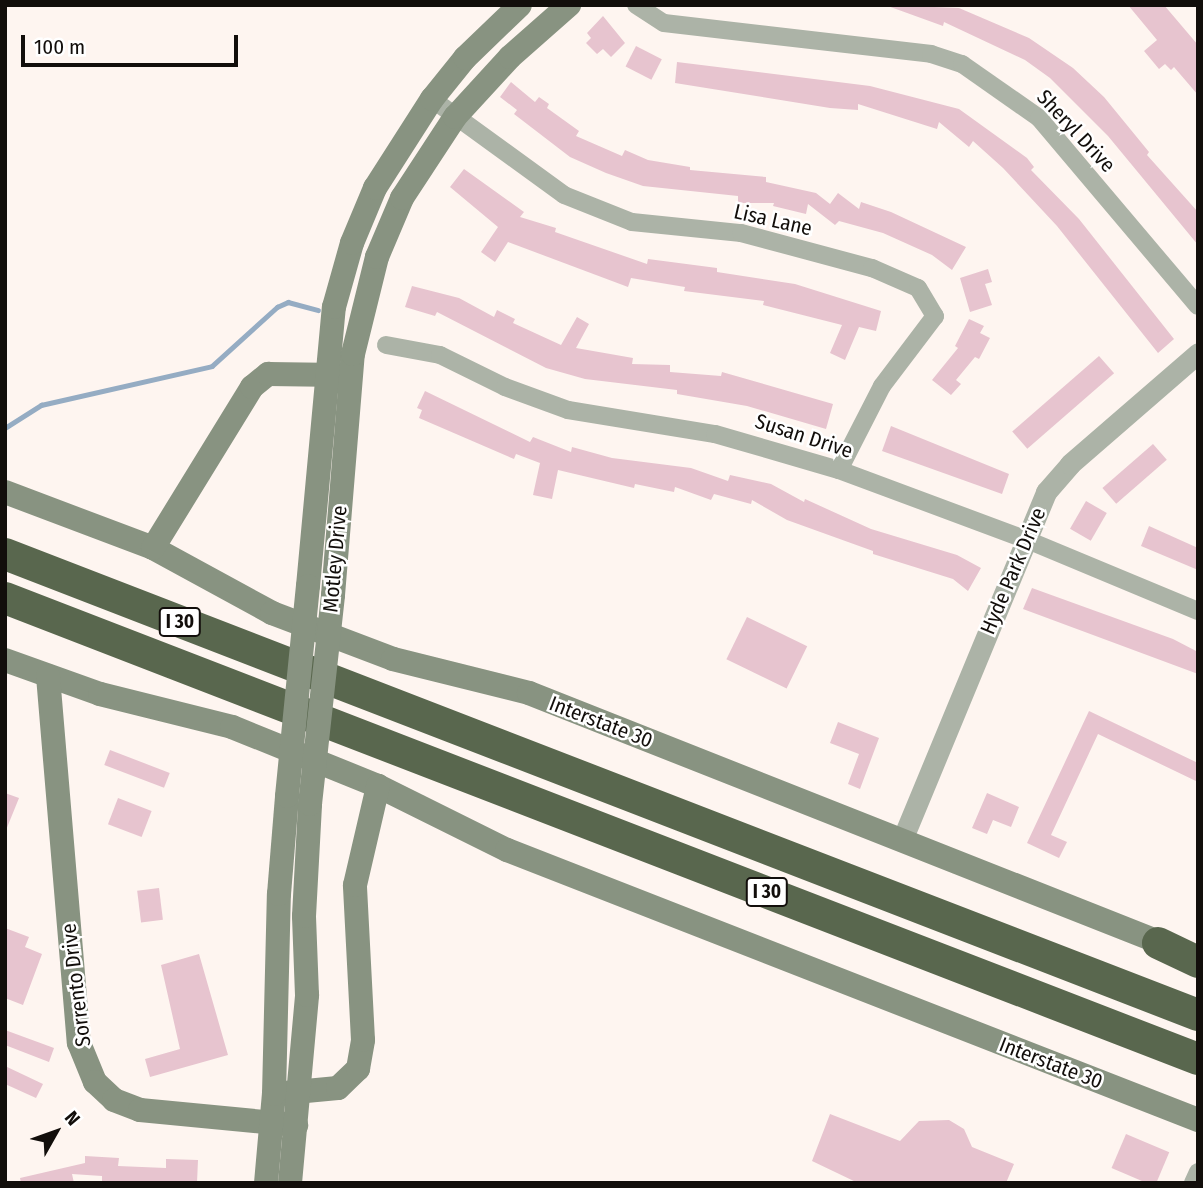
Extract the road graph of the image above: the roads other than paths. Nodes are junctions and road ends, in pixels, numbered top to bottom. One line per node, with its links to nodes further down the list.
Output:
1 (520, 5): 4 (main road, Motley Drive)
2 (569, 5): 5 (main road, Motley Drive)
3 (636, 5): 6 (street, Sheryl Drive)
4 (432, 99): 5 (street, Lisa Lane); 9 (main road, Motley Drive)
5 (455, 117): 10 (main road, Motley Drive); 11 (street, Lisa Lane)
6 (1198, 306)
7 (386, 345): 11 (street, Susan Drive)
8 (1198, 354): 13 (street, Hyde Park Drive)
9 (326, 374): 10 (main road); 14 (main road); 21 (main road, Motley Drive, bridge)
10 (351, 376): 21 (main road, Motley Drive, bridge)
11 (839, 470): 13 (street, Susan Drive)
12 (5, 492): 14 (main road, Interstate 30)
13 (1025, 539): 17 (street, Susan Drive); 22 (street, Hyde Park Drive)
14 (153, 548): 22 (main road, Interstate 30)
15 (5, 554): 26 (highway, I 30)
16 (5, 598): 27 (highway, I 30)
17 (1198, 611)
18 (5, 660): 19 (main road, Interstate 30)
19 (48, 676): 20 (main road, Interstate 30); 31 (main road, Sorrento Drive)
20 (378, 786): 28 (main road); 30 (main road, Interstate 30)
21 (299, 800): 28 (main road, Motley Drive); 29 (main road, Motley Drive)
22 (902, 840): 23 (main road, Interstate 30)
23 (1158, 943): 24 (main road, Interstate 30); 25 (highway)
24 (1198, 956)
25 (1198, 962)
26 (1198, 1014)
27 (1198, 1059)
28 (299, 1093): 29 (main road); 32 (main road, Motley Drive)
29 (274, 1094): 31 (main road, Motley Drive)
30 (1198, 1120)
31 (272, 1123): 32 (main road, Sorrento Drive); 34 (main road, Motley Drive)
32 (296, 1125): 35 (main road, Motley Drive)
33 (1198, 1172): 36 (street)
34 (265, 1183)
35 (290, 1183)
36 (1193, 1183)

